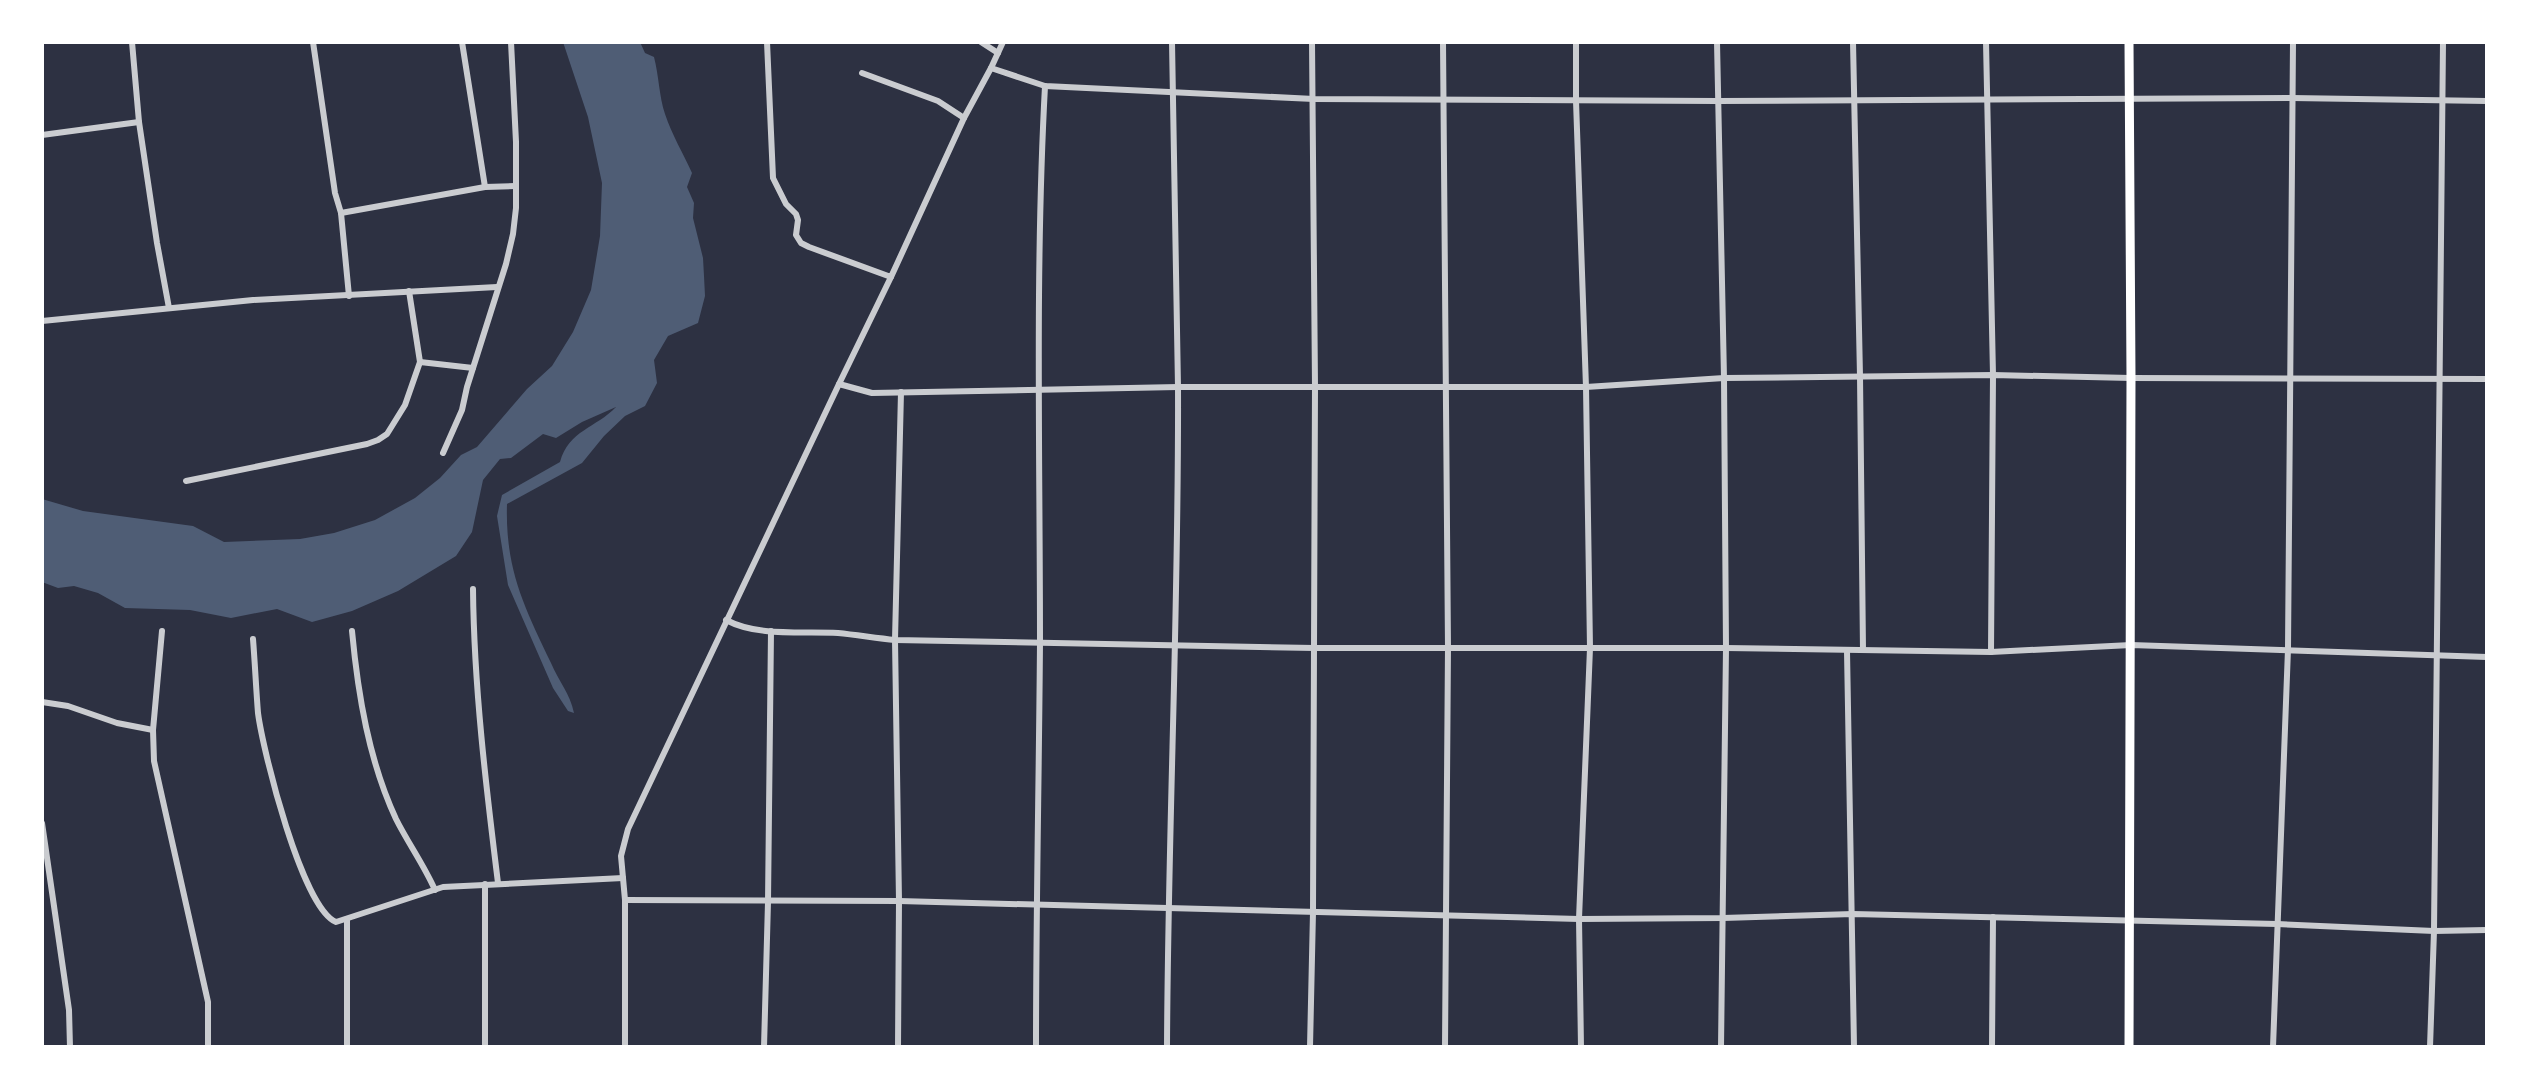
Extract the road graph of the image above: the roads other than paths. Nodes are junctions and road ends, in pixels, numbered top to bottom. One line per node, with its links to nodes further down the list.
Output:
1 (132, 42): 34 (street)
2 (313, 42): 38 (street)
3 (462, 42): 37 (street)
4 (511, 42): 36 (street)
5 (767, 42): 39 (street)
6 (981, 42): 18 (street)
7 (1003, 42): 18 (street)
8 (1172, 42): 22 (street)
9 (1312, 42): 24 (street)
10 (1443, 42): 27 (street)
11 (1576, 42): 29 (street)
12 (1717, 42): 30 (street)
13 (1853, 42): 31 (street)
14 (1986, 42): 25 (street)
15 (2129, 42): 26 (main road)
16 (2293, 42): 23 (street)
17 (2443, 42): 28 (street)
18 (998, 53): 19 (street)
19 (991, 68): 21 (street); 33 (street)
20 (862, 73): 33 (street)
21 (1045, 86): 22 (street); 59 (street)
22 (1173, 92): 24 (street); 56 (street)
23 (2292, 98): 26 (street); 28 (street); 52 (street)
24 (1314, 99): 27 (street); 55 (street)
25 (1986, 99): 26 (street); 31 (street); 47 (street)
26 (2129, 99): 50 (main road)
27 (1445, 100): 29 (street); 57 (street)
28 (2444, 100): 32 (street); 51 (street)
29 (1576, 101): 30 (street); 58 (street)
30 (1717, 101): 31 (street); 49 (street)
31 (1853, 101): 48 (street)
32 (2487, 101)
33 (964, 118): 39 (street)
34 (139, 122): 35 (street); 43 (street)
35 (42, 135)
36 (515, 186): 37 (street); 40 (street)
37 (485, 187): 38 (street)
38 (341, 213): 42 (street)
39 (891, 277): 54 (street)
40 (497, 287): 41 (street); 46 (street)
41 (409, 291): 42 (street); 45 (street)
42 (349, 296): 43 (street)
43 (169, 308): 44 (street)
44 (42, 321)
45 (420, 362): 46 (street); 62 (street)
46 (473, 368): 61 (street)
47 (1993, 375): 48 (street); 50 (street); 80 (street)
48 (1860, 376): 49 (street); 78 (street)
49 (1724, 378): 58 (street); 76 (street)
50 (2131, 378): 52 (street); 72 (main road)
51 (2441, 378): 52 (street); 53 (street); 81 (street)
52 (2291, 379): 77 (street)
53 (2487, 379)
54 (839, 384): 60 (street); 64 (street)
55 (1315, 386): 56 (street); 57 (street); 74 (street)
56 (1178, 387): 59 (street); 71 (street)
57 (1444, 387): 58 (street); 73 (street)
58 (1586, 387): 75 (street)
59 (1038, 390): 60 (street); 70 (street)
60 (901, 392): 69 (street)
61 (443, 453)
62 (186, 481)
63 (473, 589): 87 (street)
64 (726, 620): 67 (street); 86 (street)
65 (162, 631): 84 (street)
66 (352, 631): 89 (street)
67 (771, 631): 69 (street); 92 (street)
68 (253, 639): 100 (street)
69 (895, 640): 70 (street); 91 (street)
70 (1040, 642): 71 (street); 93 (street)
71 (1176, 644): 74 (street); 94 (street)
72 (2131, 645): 77 (street); 80 (street); 102 (main road)
73 (1448, 647): 74 (street); 75 (street); 96 (street)
74 (1314, 648): 95 (street)
75 (1590, 648): 76 (street); 101 (street)
76 (1726, 648): 79 (street); 99 (street)
77 (2288, 649): 81 (street); 103 (street)
78 (1863, 650): 79 (street); 80 (street)
79 (1847, 651): 97 (street)
80 (1991, 652)
81 (2436, 657): 82 (street); 105 (street)
82 (2487, 657)
83 (42, 702): 84 (street)
84 (153, 730): 107 (street)
85 (42, 823): 106 (street)
86 (623, 878): 87 (street); 90 (street)
87 (498, 883): 88 (street)
88 (485, 884): 89 (street); 109 (street)
89 (435, 890): 100 (street)
90 (625, 900): 92 (street); 110 (street)
91 (899, 901): 92 (street); 93 (street); 112 (street)
92 (768, 902): 111 (street)
93 (1036, 904): 94 (street); 113 (street)
94 (1168, 910): 95 (street); 114 (street)
95 (1313, 912): 96 (street); 115 (street)
96 (1445, 914): 101 (street); 116 (street)
97 (1853, 914): 98 (street); 99 (street); 119 (street)
98 (1993, 917): 102 (street); 120 (street)
99 (1723, 918): 101 (street); 118 (street)
100 (347, 919): 108 (street)
101 (1579, 919): 117 (street)
102 (2129, 920): 103 (street); 121 (main road)
103 (2277, 924): 105 (street); 122 (street)
104 (2487, 930): 105 (street)
105 (2434, 931): 123 (street)
106 (70, 1047)
107 (208, 1047)
108 (347, 1047)
109 (485, 1047)
110 (625, 1047)
111 (764, 1047)
112 (898, 1047)
113 (1036, 1047)
114 (1167, 1047)
115 (1310, 1047)
116 (1445, 1047)
117 (1581, 1047)
118 (1721, 1047)
119 (1854, 1047)
120 (1992, 1047)
121 (2129, 1047)
122 (2273, 1047)
123 (2430, 1047)

